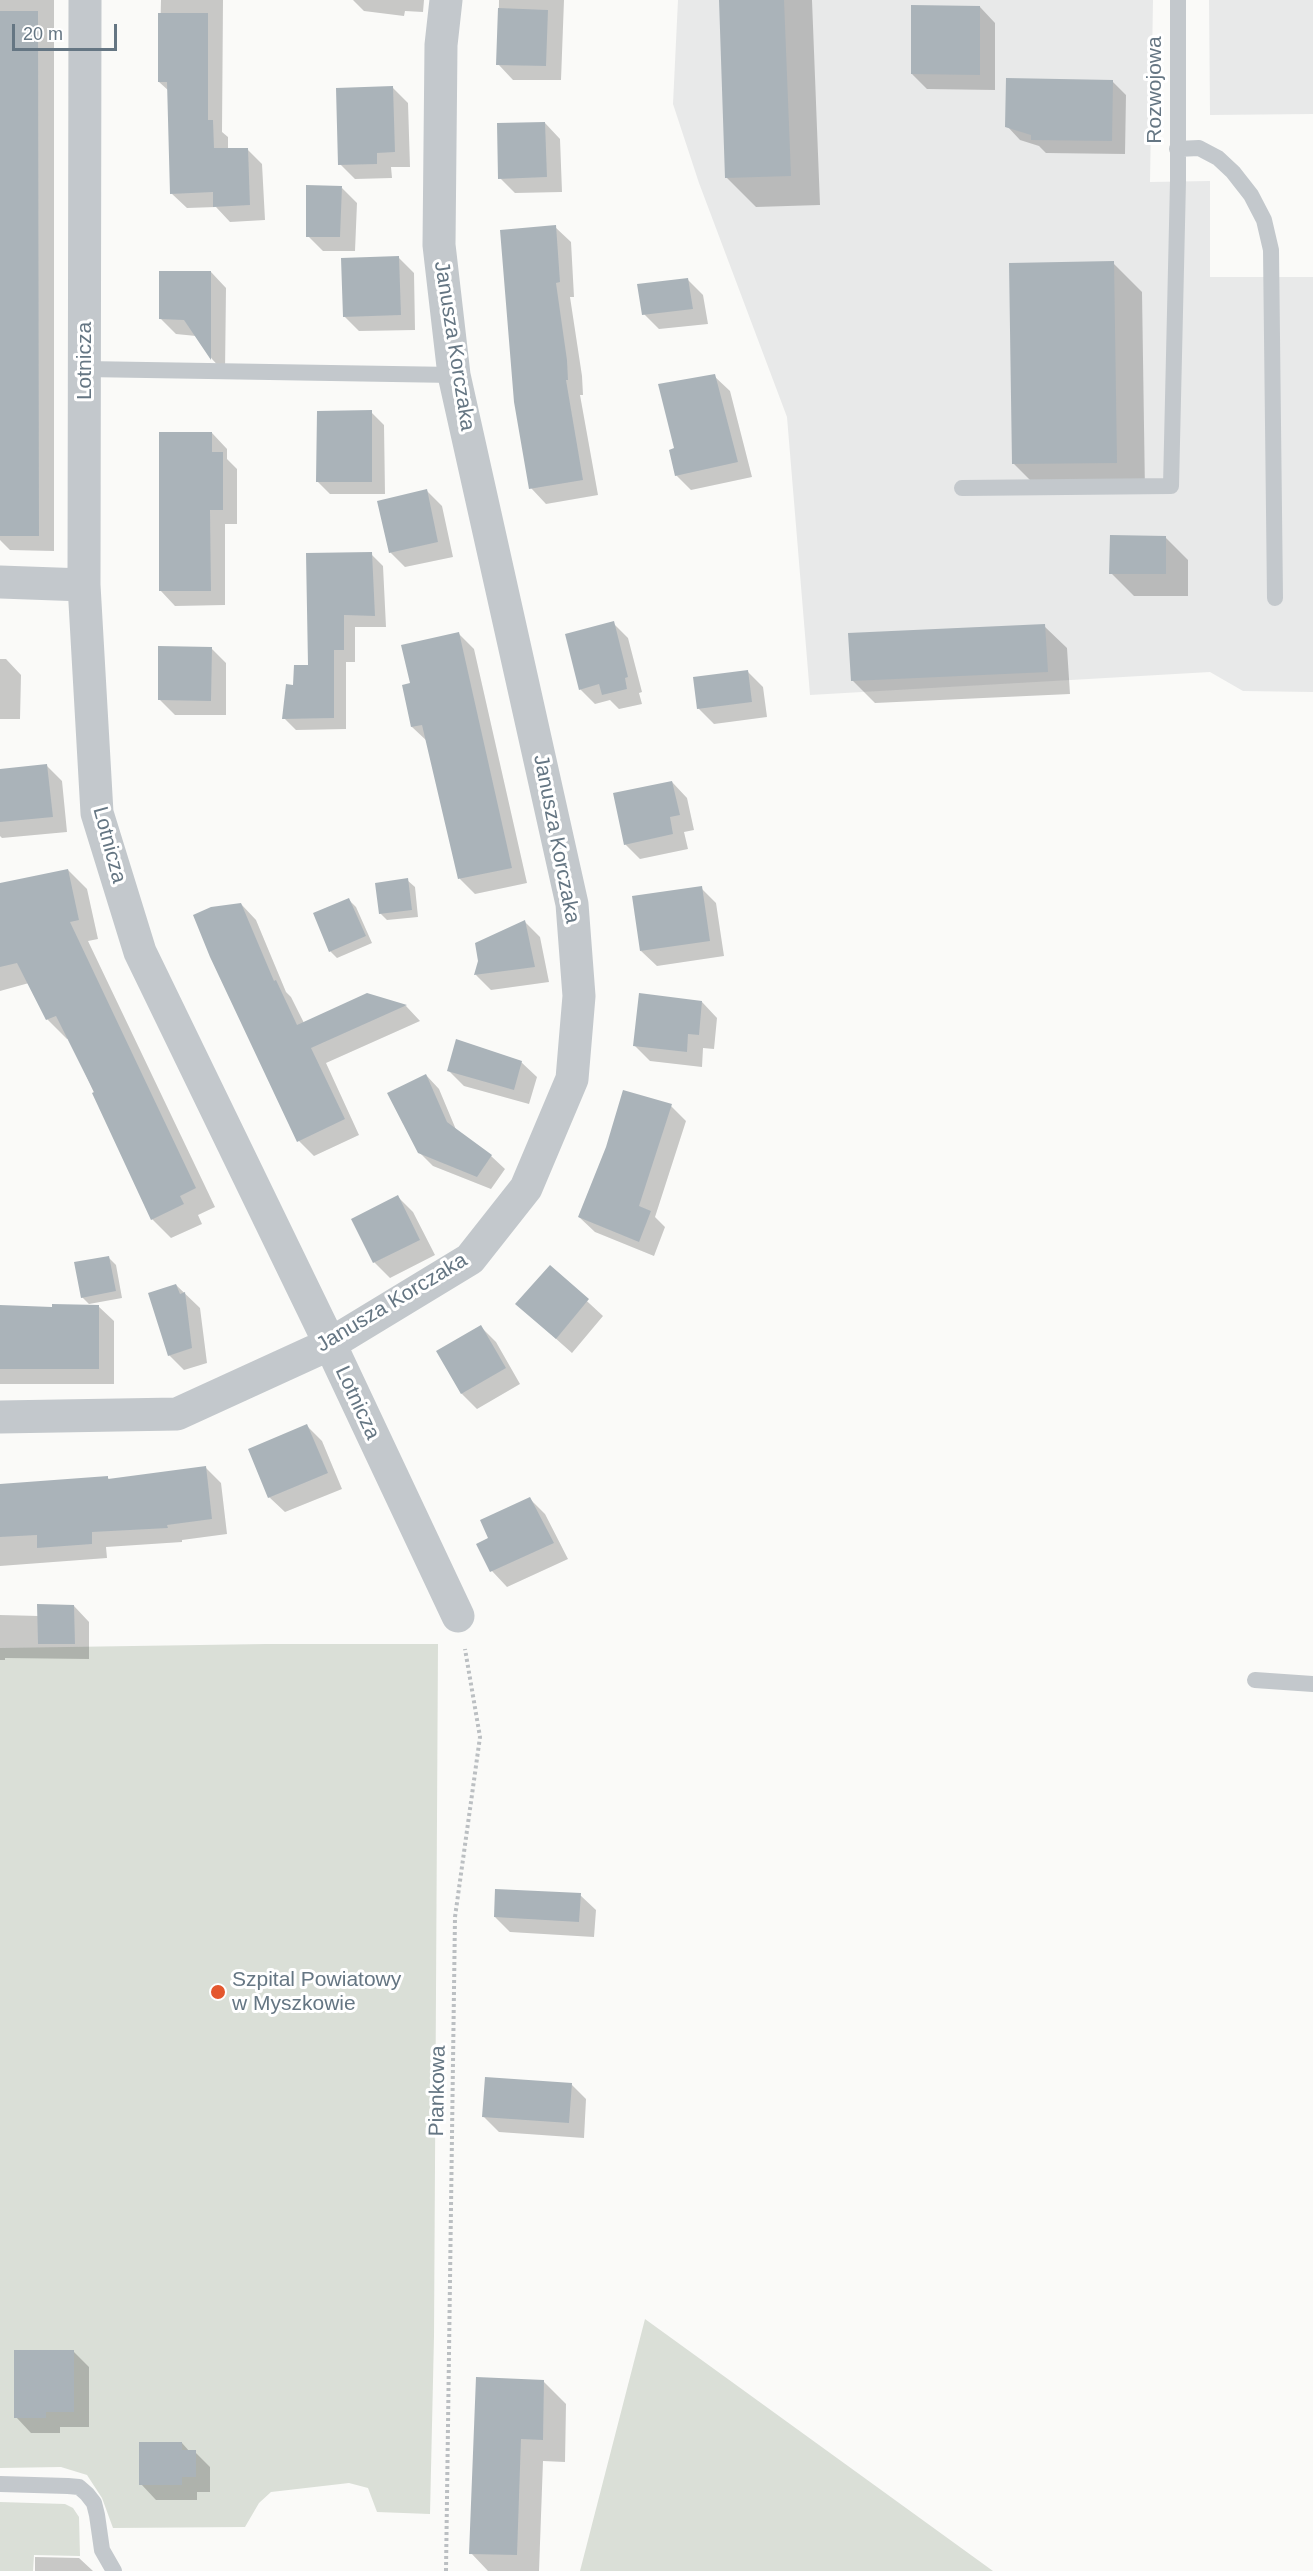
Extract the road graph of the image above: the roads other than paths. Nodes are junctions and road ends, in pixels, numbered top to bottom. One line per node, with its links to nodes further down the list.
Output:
1 (85, 0): 5 (street, Lotnicza)
2 (446, 0): 6 (street, Janusza Korczaka)
3 (1178, 0): 4 (lane, Rozwojowa)
4 (1177, 149): 7 (lane, Rozwojowa); 10 (lane)
5 (85, 369): 6 (lane); 9 (street, Lotnicza)
6 (454, 375): 11 (street, Janusza Korczaka)
7 (962, 488)
8 (0, 582): 9 (street)
9 (84, 585): 11 (street, Lotnicza)
10 (1275, 598)
11 (330, 1344): 12 (street, Janusza Korczaka); 13 (street, Lotnicza)
12 (0, 1417)
13 (458, 1616)
14 (1255, 1680): 15 (lane)
15 (1313, 1684)
16 (0, 2484): 17 (lane)
17 (114, 2571)

